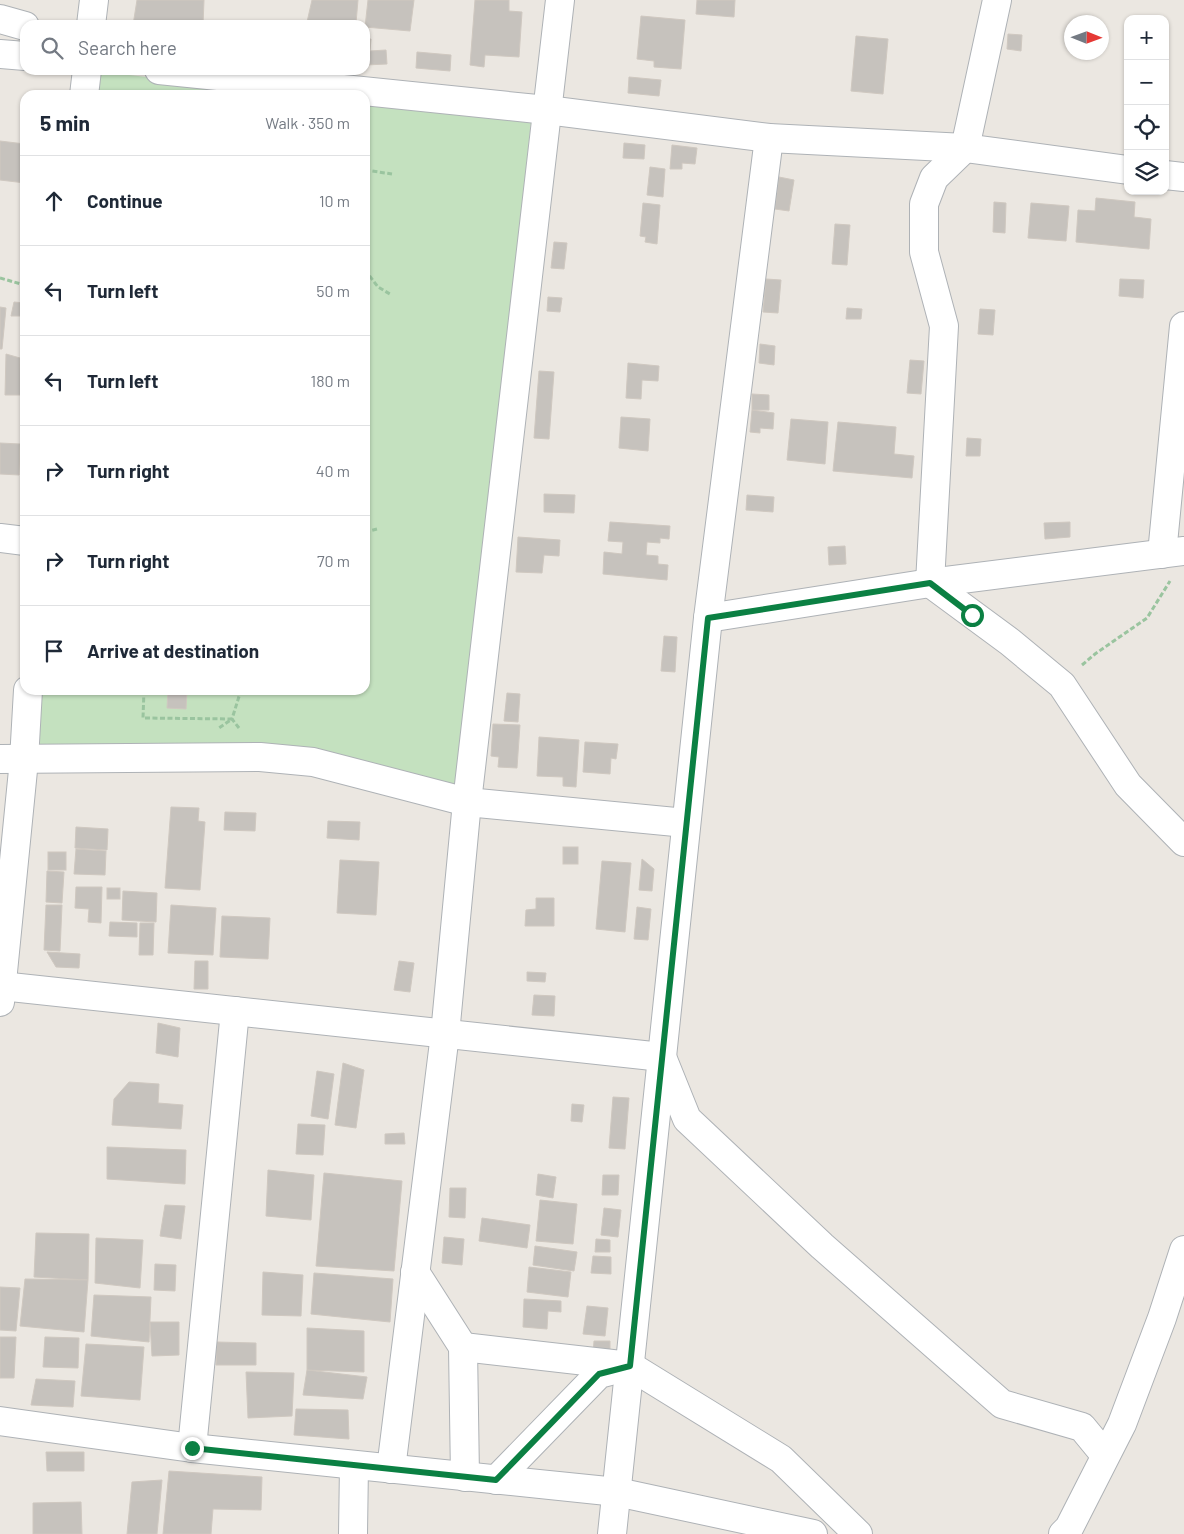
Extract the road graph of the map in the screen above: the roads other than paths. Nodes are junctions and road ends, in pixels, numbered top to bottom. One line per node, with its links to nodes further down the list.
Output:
1 (94, 0): 5 (street)
2 (560, 0): 14 (street)
3 (997, 0): 16 (street)
4 (0, 19): 6 (street)
5 (92, 20)
6 (20, 25)
7 (0, 54): 8 (street)
8 (20, 56)
9 (86, 75): 11 (street)
10 (208, 75): 12 (street)
11 (85, 90)
12 (354, 90)
13 (370, 92): 14 (street)
14 (547, 110): 15 (street); 28 (street)
15 (769, 138): 16 (street); 25 (street)
16 (965, 148): 17 (street); 24 (street)
17 (1124, 169)
18 (1169, 176): 19 (street)
19 (1184, 178)
20 (1184, 326): 23 (street)
21 (0, 538): 22 (street)
22 (20, 540)
23 (1175, 553): 24 (street)
24 (930, 583): 25 (street); 30 (street)
25 (708, 618): 29 (street)
26 (27, 695): 27 (street)
27 (12, 760): 28 (street); 31 (street)
28 (467, 802): 29 (street); 34 (street)
29 (686, 823): 35 (street)
30 (1184, 842)
31 (6, 874): 32 (street)
32 (1, 994): 33 (street)
33 (235, 1011): 34 (street); 41 (street)
34 (445, 1034): 35 (street); 37 (street)
35 (662, 1057): 39 (street); 42 (street)
36 (1184, 1250): 42 (street)
37 (415, 1272): 38 (street); 44 (street)
38 (463, 1347): 39 (street); 45 (street)
39 (630, 1366): 46 (street); 47 (street); 51 (street)
40 (0, 1421): 41 (street)
41 (192, 1448): 43 (street)
42 (1105, 1455): 52 (street)
43 (354, 1465): 44 (street); 48 (street)
44 (391, 1469): 45 (street)
45 (465, 1477): 46 (street)
46 (496, 1480): 47 (street)
47 (616, 1492): 49 (street); 50 (street)
48 (353, 1534)
49 (612, 1534)
50 (813, 1534)
51 (858, 1534)
52 (1063, 1534)

